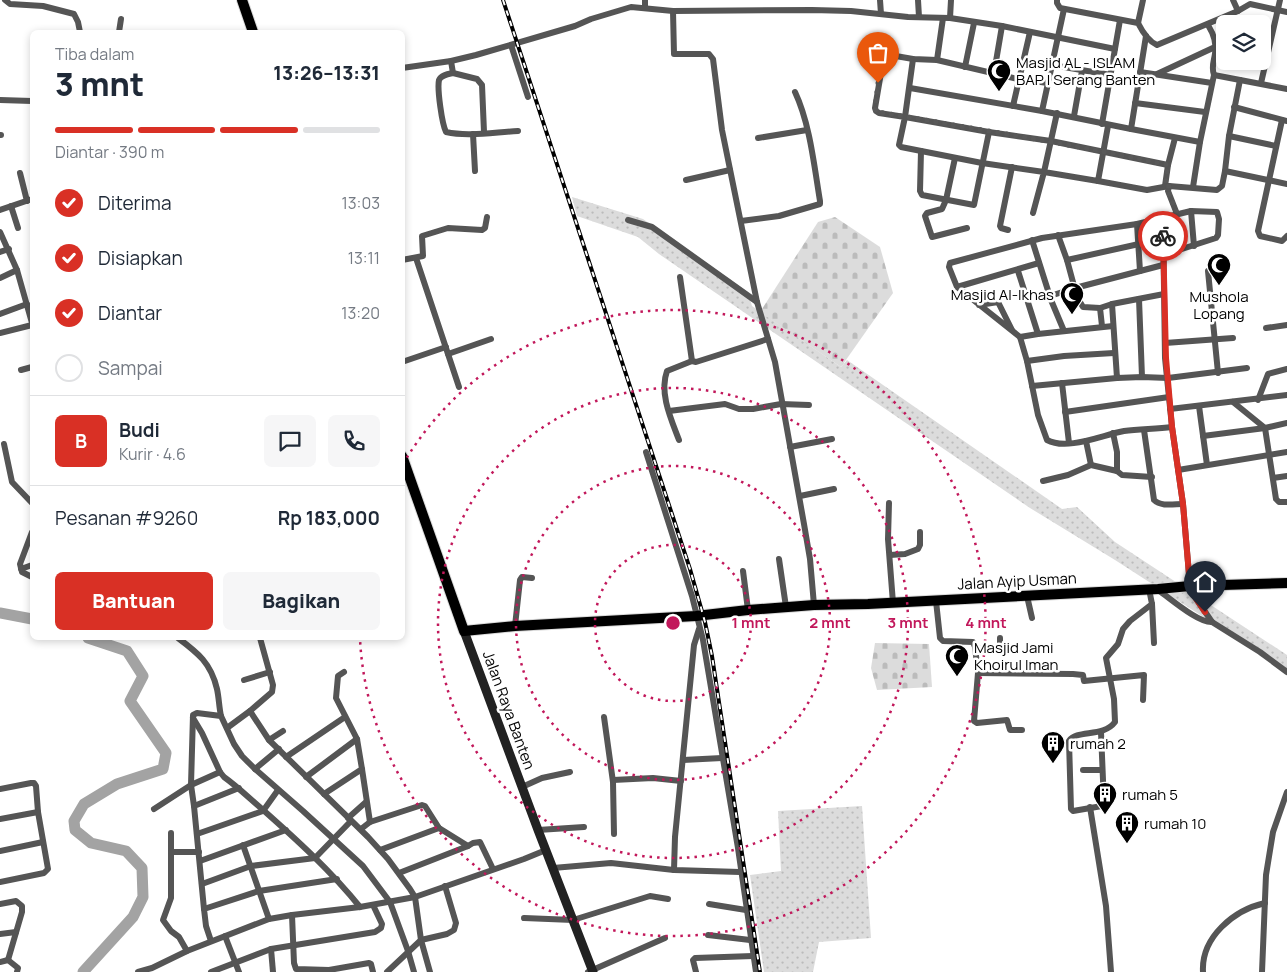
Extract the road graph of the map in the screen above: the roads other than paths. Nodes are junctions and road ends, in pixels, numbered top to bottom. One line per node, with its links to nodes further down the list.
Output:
1 (5, 0): 27 (street)
2 (242, 0): 29 (main road)
3 (645, 0): 12 (street)
4 (880, 0): 18 (street)
5 (918, 0): 19 (street)
6 (951, 0): 20 (street)
7 (1057, 0): 13 (street)
8 (1143, 0): 23 (street)
9 (1233, 0): 16 (street)
10 (1280, 0): 14 (street)
11 (1250, 2): 14 (street); 16 (street)
12 (644, 8): 15 (street); 33 (street)
13 (1064, 9): 22 (street); 32 (street)
14 (1278, 10): 17 (street); 53 (street)
15 (673, 11): 18 (street); 88 (street)
16 (1238, 11): 25 (street)
17 (1287, 12)
18 (881, 14): 19 (street)
19 (918, 17): 20 (street)
20 (946, 18): 24 (street); 37 (street)
21 (121, 19): 28 (street)
22 (1120, 20): 23 (street); 35 (street)
23 (1138, 22): 31 (street)
24 (974, 23): 26 (street); 40 (street)
25 (1208, 24): 31 (street); 34 (street)
26 (1002, 26): 30 (street); 45 (street)
27 (80, 30)
28 (119, 30)
29 (252, 30)
30 (1030, 32): 32 (street); 49 (street)
31 (1146, 36): 43 (street)
32 (1058, 38): 35 (street); 39 (street)
33 (511, 45): 38 (street); 57 (street)
34 (1215, 47): 46 (street); 48 (street)
35 (1115, 49): 47 (street)
36 (913, 59): 37 (street); 54 (street); 67 (street)
37 (937, 60): 40 (street)
38 (451, 61): 41 (street); 44 (street)
39 (1052, 65): 42 (street); 51 (street)
40 (965, 67): 45 (street)
41 (405, 68)
42 (1082, 71): 47 (street); 66 (street)
43 (1140, 72): 46 (street); 60 (street)
44 (453, 73): 73 (street); 75 (street)
45 (994, 73): 49 (street)
46 (1156, 74): 52 (street)
47 (1111, 75): 69 (street)
48 (1214, 75): 50 (street); 52 (street)
49 (1018, 79): 51 (street); 61 (street)
50 (1240, 80): 53 (street); 62 (street)
51 (1048, 83): 63 (street)
52 (1212, 83): 64 (street)
53 (1261, 83): 55 (street)
54 (910, 88): 61 (street); 67 (street)
55 (1287, 89)
56 (795, 92): 71 (street)
57 (528, 97)
58 (0, 100): 59 (street)
59 (30, 101)
60 (1135, 103): 64 (street); 70 (street)
61 (1013, 106): 63 (street)
62 (1234, 108): 68 (street); 76 (street)
63 (1042, 110): 65 (street)
64 (1205, 112): 80 (street)
65 (1057, 113): 66 (street); 79 (street)
66 (1074, 116): 69 (street)
67 (904, 117): 74 (street); 82 (street)
68 (1284, 120): 81 (street)
69 (1105, 125): 70 (street); 83 (street)
70 (1131, 129): 78 (street)
71 (807, 130): 77 (street); 109 (street)
72 (518, 131): 73 (street)
73 (484, 132): 75 (street)
74 (989, 132): 79 (street); 85 (street)
75 (473, 134): 90 (street)
76 (1229, 136): 81 (street); 89 (street)
77 (758, 138)
78 (1175, 138): 80 (street); 86 (street)
79 (1051, 141): 83 (street); 91 (street)
80 (1200, 142): 98 (street)
81 (1276, 146): 94 (street)
82 (922, 151): 84 (street); 100 (street)
83 (1103, 151): 86 (street); 95 (street)
84 (955, 158): 85 (street); 100 (street)
85 (982, 163): 87 (street); 100 (street)
86 (1168, 165): 97 (street)
87 (1012, 167): 91 (street); 113 (street)
88 (730, 170): 93 (street); 109 (street)
89 (1225, 170): 94 (street); 98 (street)
90 (475, 171)
91 (1044, 172): 95 (street); 104 (street)
92 (20, 174): 99 (street)
93 (686, 180)
94 (1269, 180): 96 (street); 116 (street)
95 (1098, 181): 97 (street)
96 (1287, 184)
97 (1167, 186): 98 (street); 105 (street)
98 (1193, 187)
99 (30, 200): 101 (street)
100 (946, 200): 112 (street)
101 (11, 206): 102 (street); 111 (street)
102 (0, 210)
103 (1191, 211): 105 (street); 119 (street); 119 (street)
104 (1033, 212)
105 (1177, 214): 107 (street)
106 (487, 217): 123 (street)
107 (1163, 218): 110 (street); 122 (street)
108 (628, 220): 139 (street)
109 (741, 221): 139 (street)
110 (1137, 224): 115 (street); 118 (street)
111 (18, 228)
112 (967, 228)
113 (1008, 230)
114 (0, 232): 120 (street)
115 (1058, 235): 117 (street); 125 (street)
116 (1287, 236)
117 (1032, 240): 126 (street); 134 (street)
118 (1139, 244): 125 (street); 129 (street)
119 (1194, 246): 122 (street)
120 (9, 249): 121 (street); 128 (street)
121 (0, 252)
122 (1163, 255): 127 (street)
123 (416, 258): 124 (street); 161 (street)
124 (405, 260)
125 (1067, 260): 135 (street)
126 (1039, 264): 130 (street); 137 (street)
127 (1163, 266): 129 (street); 136 (street)
128 (17, 270): 133 (street); 140 (street)
129 (1140, 270): 135 (street)
130 (1018, 271): 134 (street); 154 (street)
131 (1208, 271): 159 (street)
132 (680, 277): 166 (street)
133 (0, 278)
134 (957, 287): 142 (street)
135 (1074, 288): 137 (street); 143 (street)
136 (1164, 294): 138 (street); 160 (street)
137 (1050, 296): 151 (street)
138 (1139, 299): 141 (street); 172 (street)
139 (757, 302): 158 (street)
140 (27, 304): 144 (street); 145 (street)
141 (1112, 304): 143 (street); 148 (street)
142 (979, 305): 153 (street); 153 (street)
143 (1100, 308): 147 (street)
144 (0, 314)
145 (30, 314)
146 (30, 322): 152 (street)
147 (1102, 326): 148 (street); 151 (street)
148 (1113, 326): 162 (street)
149 (1287, 326): 150 (street)
150 (1266, 328)
151 (1064, 331): 154 (street)
152 (0, 333)
153 (1013, 333): 155 (street)
154 (1038, 334): 155 (street)
155 (1020, 337): 165 (street)
156 (1233, 338): 159 (street)
157 (491, 339): 163 (street)
158 (768, 339): 166 (street); 182 (street)
159 (1215, 339): 160 (street); 171 (street)
160 (1165, 343): 174 (street)
161 (446, 347): 163 (street); 164 (street)
162 (1114, 353): 165 (street); 173 (street)
163 (448, 354): 177 (street)
164 (405, 361)
165 (1027, 361): 176 (street)
166 (692, 362): 186 (street)
167 (30, 368): 170 (street)
168 (1247, 368): 171 (street)
169 (1287, 369): 180 (street)
170 (20, 370)
171 (1218, 373): 174 (street)
172 (1142, 377): 173 (street); 174 (street)
173 (1117, 378): 175 (street)
174 (1168, 378): 179 (street)
175 (1062, 383): 176 (street); 187 (street)
176 (1032, 386): 197 (street)
177 (459, 387)
178 (1287, 395): 180 (street)
179 (1169, 397): 185 (street); 187 (street)
180 (1258, 400): 181 (street)
181 (1233, 402): 184 (street); 190 (street)
182 (781, 404): 183 (street); 186 (street); 199 (street)
183 (809, 405)
184 (1199, 406): 185 (street); 193 (street)
185 (1170, 409): 189 (street)
186 (669, 411): 195 (street)
187 (1065, 412): 197 (street)
188 (1287, 423): 190 (street)
189 (1172, 427): 191 (street); 205 (street)
190 (1265, 428): 193 (street); 202 (street)
191 (1144, 430): 192 (street); 208 (street)
192 (1113, 434): 196 (street); 206 (street)
193 (1203, 436): 203 (street)
194 (832, 439): 199 (street)
195 (679, 440)
196 (1086, 441): 197 (street); 204 (street)
197 (1069, 443)
198 (4, 444): 214 (street)
199 (790, 447): 213 (street)
200 (646, 452): 237 (street)
201 (1287, 452): 202 (street)
202 (1268, 456): 203 (street); 209 (street)
203 (1207, 464): 205 (street)
204 (1091, 466): 206 (street); 210 (street)
205 (1178, 470): 217 (street)
206 (1118, 471): 208 (street)
207 (1287, 476): 209 (street)
208 (1152, 478): 217 (street)
209 (1273, 478): 215 (street)
210 (1043, 481)
211 (407, 482): 242 (main road, Jalan Raya Banten)
212 (834, 489): 213 (street)
213 (800, 496): 234 (street)
214 (30, 501)
215 (1287, 502)
216 (889, 503): 220 (street)
217 (1183, 504): 228 (street)
218 (920, 532): 220 (street)
219 (30, 540): 223 (street)
220 (890, 555): 232 (street)
221 (779, 559): 235 (street)
222 (30, 566): 223 (street)
223 (21, 569): 225 (street)
224 (743, 571): 236 (street)
225 (30, 576)
226 (532, 578): 240 (street)
227 (1287, 583): 228 (main road, Jalan Ayip Usman)
228 (1190, 586): 229 (main road, Jalan Ayip Usman); 239 (street)
229 (1153, 589): 230 (main road, Jalan Ayip Usman); 233 (street); 239 (street)
230 (1027, 596): 231 (main road, Jalan Ayip Usman); 238 (street)
231 (936, 601): 232 (main road, Jalan Ayip Usman); 247 (street)
232 (893, 603): 234 (main road, Jalan Ayip Usman)
233 (1152, 604): 246 (street); 252 (street)
234 (814, 605): 235 (main road, Jalan Ayip Usman)
235 (786, 607): 236 (main road, Jalan Ayip Usman)
236 (748, 610): 237 (main road, Jalan Ayip Usman)
237 (696, 616): 240 (main road, Jalan Ayip Usman); 241 (street)
238 (1032, 618)
239 (1212, 622): 250 (street)
240 (515, 626): 242 (main road, Jalan Ayip Usman)
241 (699, 629): 268 (street); 269 (street)
242 (464, 631): 280 (main road, Jalan Raya Banten)
243 (1000, 638): 247 (street)
244 (180, 640): 256 (street)
245 (261, 640): 248 (street)
246 (1154, 643)
247 (976, 649): 251 (street)
248 (270, 672): 253 (street); 255 (street)
249 (344, 672): 257 (street)
250 (1287, 672)
251 (978, 673): 252 (street); 261 (street)
252 (1109, 678): 254 (street); 263 (street)
253 (244, 680)
254 (1143, 700)
255 (250, 711): 260 (street); 265 (street)
256 (221, 716): 259 (street); 260 (street)
257 (346, 716): 264 (street); 267 (street)
258 (604, 717): 277 (street)
259 (193, 718): 274 (street); 279 (street)
260 (227, 728): 270 (street)
261 (1022, 730)
262 (283, 731): 265 (street)
263 (1101, 732): 273 (street); 288 (street)
264 (357, 739): 271 (street); 276 (street)
265 (269, 740): 266 (street)
266 (279, 749): 267 (street); 270 (street)
267 (286, 757): 276 (street)
268 (722, 758): 269 (street); 318 (street)
269 (683, 760): 278 (street)
270 (255, 769): 283 (street)
271 (362, 769): 285 (street); 286 (street)
272 (1083, 770): 273 (street)
273 (1102, 770): 288 (street)
274 (220, 772): 279 (street); 281 (street)
275 (570, 772): 280 (street)
276 (306, 777): 285 (street)
277 (613, 780): 278 (street); 302 (street)
278 (680, 781): 317 (street)
279 (191, 785): 287 (street); 289 (street)
280 (522, 787): 299 (main road, Jalan Raya Banten)
281 (239, 788): 287 (street); 290 (street)
282 (0, 789): 291 (street)
283 (278, 790): 290 (street); 303 (street)
284 (1287, 792): 328 (street)
285 (324, 794): 293 (street)
286 (366, 802): 293 (street); 294 (street)
287 (194, 806): 301 (street)
288 (1090, 808): 371 (street)
289 (154, 810)
290 (264, 811): 298 (street); 301 (street)
291 (38, 812): 292 (street); 304 (street)
292 (0, 819)
293 (350, 819): 297 (street); 303 (street)
294 (370, 822): 296 (street); 297 (street)
295 (584, 827): 299 (street)
296 (439, 828): 306 (street); 307 (street)
297 (361, 829): 307 (street)
298 (286, 830): 305 (street); 312 (street)
299 (538, 830): 308 (main road, Jalan Raya Banten)
300 (171, 833): 310 (street)
301 (197, 834): 311 (street)
302 (614, 834)
303 (334, 839): 312 (street); 327 (street)
304 (43, 842): 309 (street); 321 (street)
305 (243, 845): 313 (street); 314 (street)
306 (468, 846): 316 (street); 319 (street)
307 (380, 850): 319 (street)
308 (546, 850): 315 (main road, Jalan Raya Banten); 316 (street)
309 (0, 851)
310 (171, 852): 311 (street); 349 (street)
311 (199, 852): 313 (street)
312 (314, 858): 314 (street); 320 (street)
313 (200, 861): 322 (street)
314 (251, 866): 322 (street); 324 (street)
315 (553, 868): 317 (street); 338 (main road, Jalan Raya Banten)
316 (493, 869): 323 (street)
317 (674, 870): 318 (street)
318 (740, 872): 334 (street)
319 (399, 873): 325 (street)
320 (337, 879): 324 (street); 332 (street)
321 (0, 882)
322 (202, 884): 333 (street)
323 (445, 886): 325 (street); 344 (street)
324 (260, 891): 333 (street); 337 (street)
325 (415, 897): 327 (street); 344 (street)
326 (668, 899): 338 (street)
327 (390, 902): 331 (street); 350 (street)
328 (1265, 903): 372 (street); 373 (street)
329 (0, 904): 339 (street)
330 (709, 904): 334 (street)
331 (373, 905): 332 (street); 347 (street)
332 (360, 907): 335 (street)
333 (204, 909): 346 (street)
334 (746, 910): 345 (street)
335 (292, 915): 337 (street); 347 (street)
336 (524, 918): 338 (street)
337 (269, 919): 342 (street)
338 (573, 920): 358 (main road, Jalan Raya Banten)
339 (16, 932): 340 (street); 352 (street)
340 (0, 934)
341 (708, 935): 345 (street)
342 (225, 936): 346 (street); 354 (street)
343 (665, 938): 358 (street)
344 (421, 940): 350 (street); 368 (street)
345 (750, 940): 351 (street)
346 (211, 941): 349 (street)
347 (294, 944): 348 (street); 357 (street)
348 (271, 949): 354 (street); 363 (street)
349 (187, 951): 356 (street)
350 (408, 951): 355 (street); 367 (street)
351 (753, 956): 369 (street); 370 (street)
352 (8, 960): 353 (street); 359 (street)
353 (0, 962)
354 (235, 962): 361 (street); 362 (street)
355 (394, 964): 365 (street); 366 (street)
356 (153, 970): 360 (street)
357 (329, 971): 364 (street)
358 (591, 971)
359 (17, 972)
360 (138, 972)
361 (211, 972)
362 (239, 972)
363 (273, 972)
364 (373, 972)
365 (387, 972)
366 (396, 972)
367 (414, 972)
368 (430, 972)
369 (696, 972)
370 (756, 972)
371 (1111, 972)
372 (1203, 972)
373 (1262, 972)

